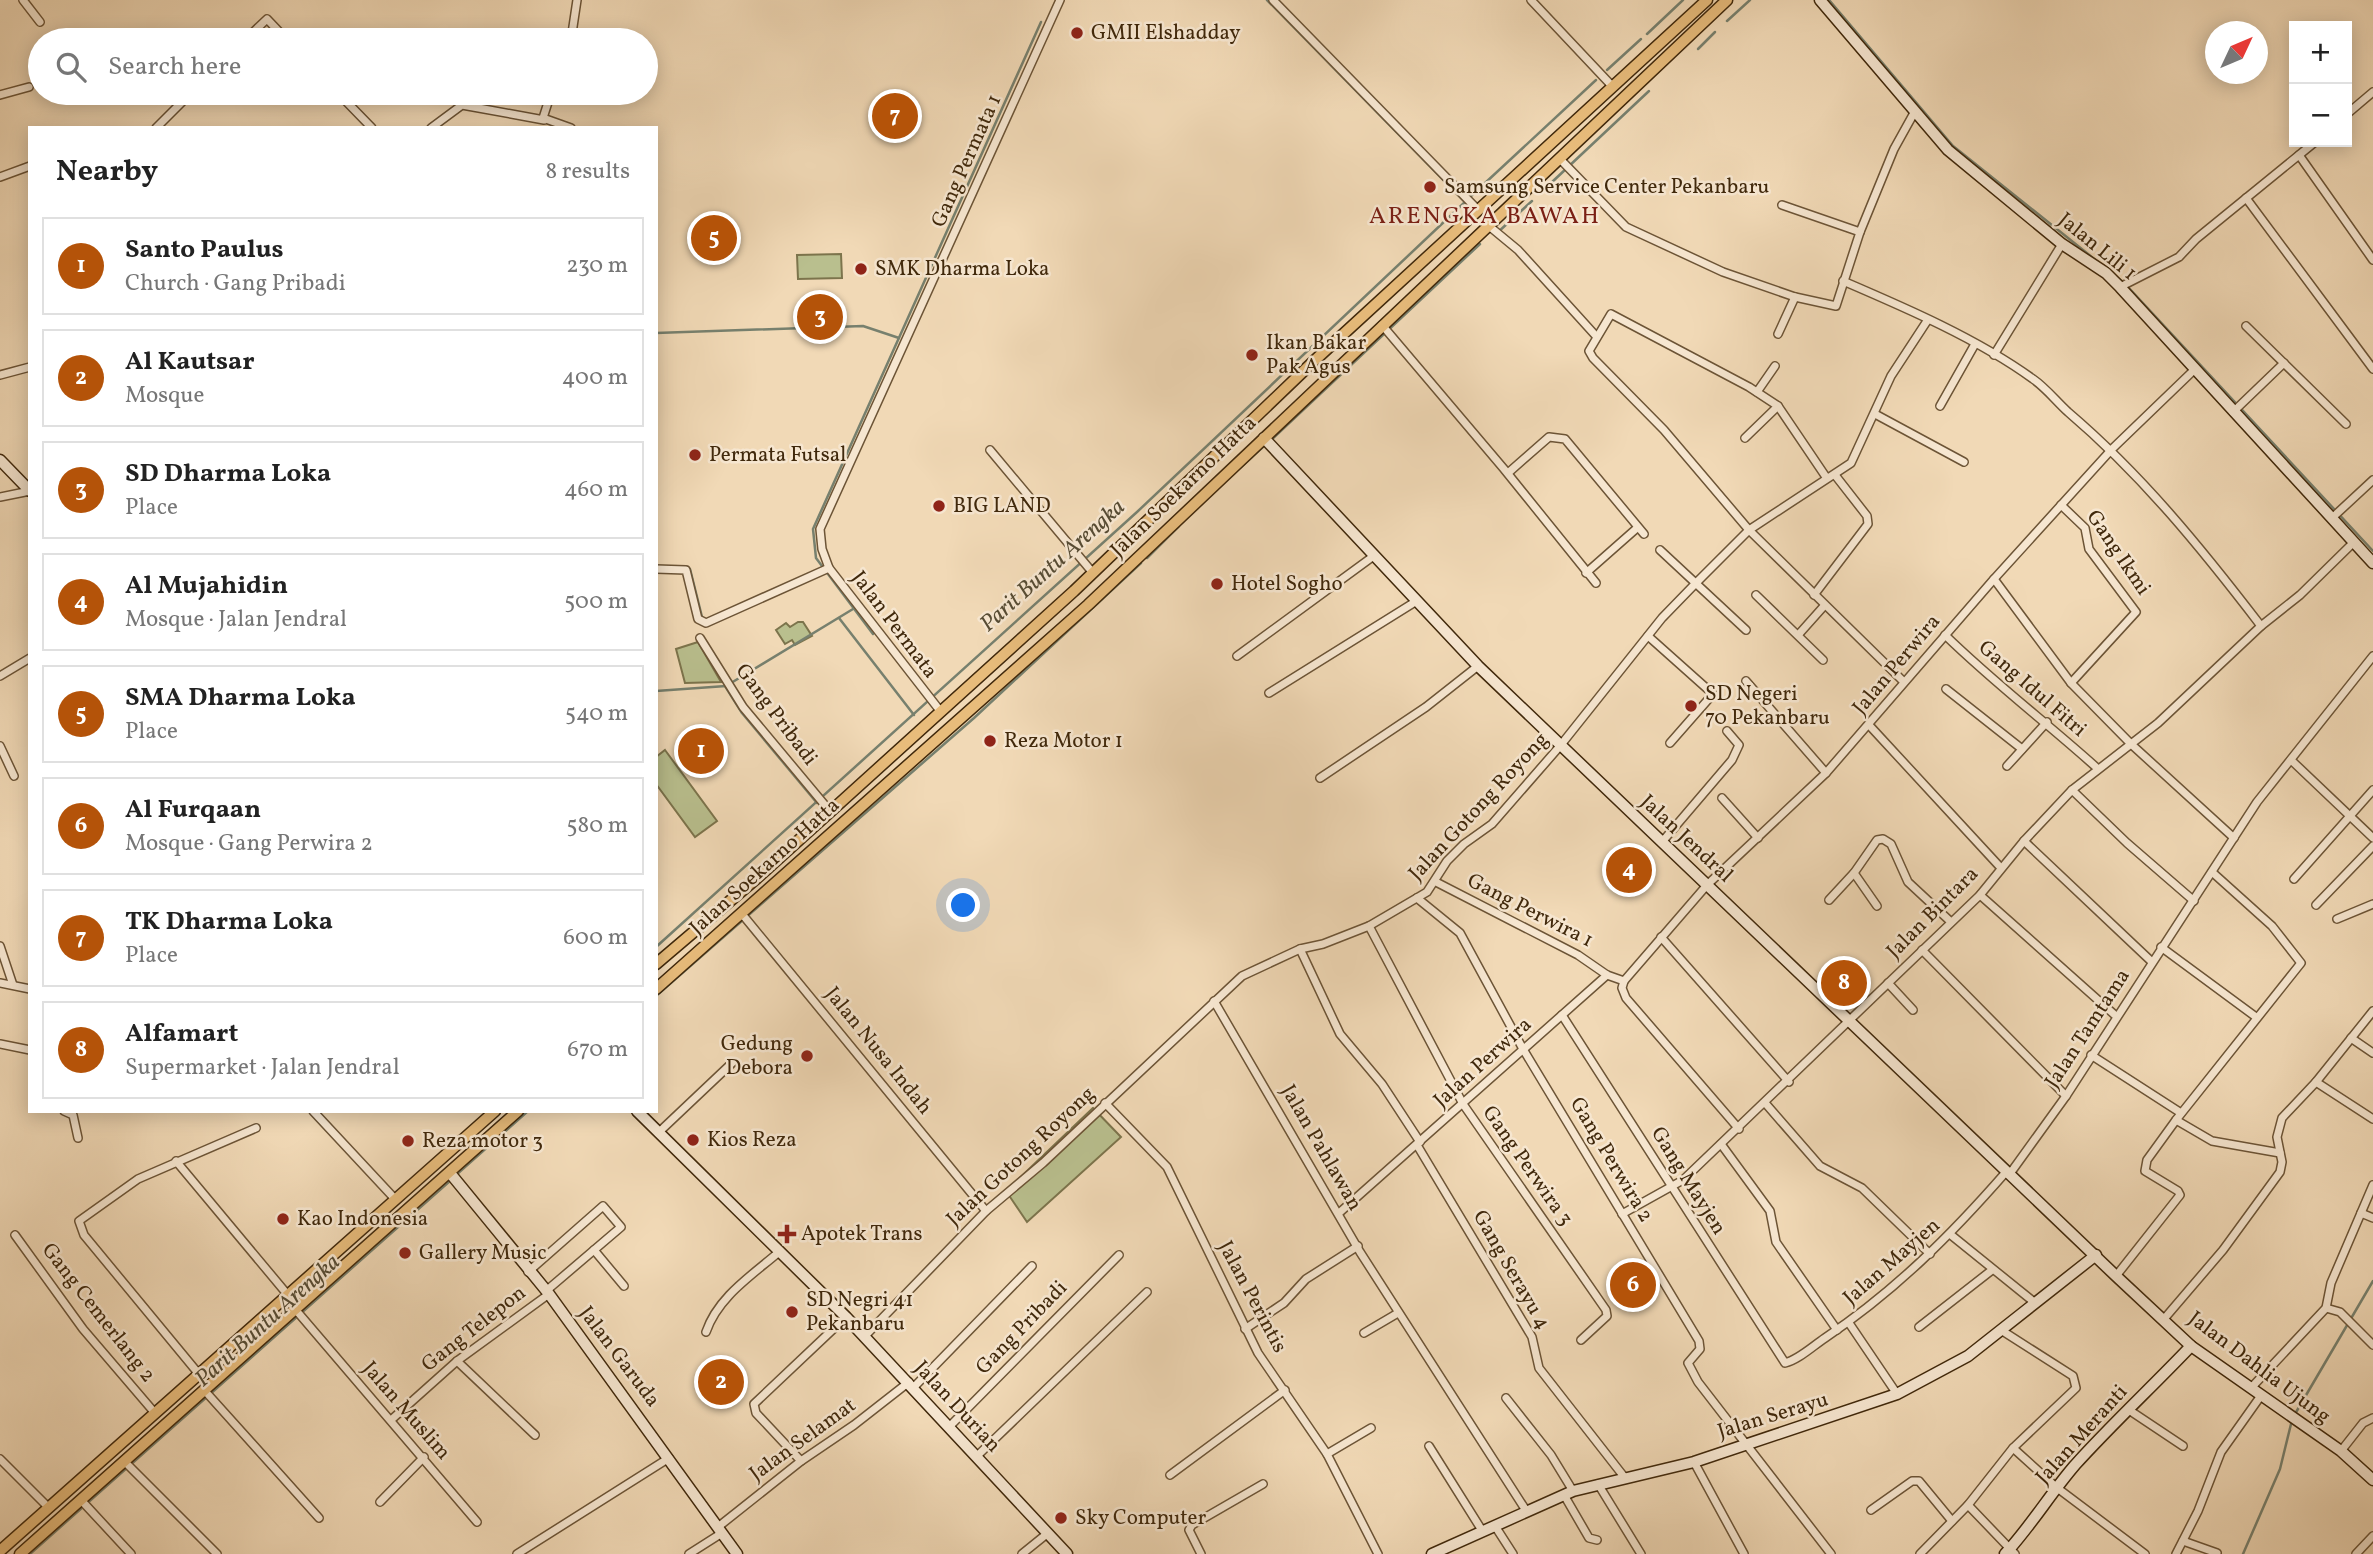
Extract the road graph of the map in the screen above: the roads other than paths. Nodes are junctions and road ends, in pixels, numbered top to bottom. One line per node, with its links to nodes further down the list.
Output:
1 (35, 0): 9 (street)
2 (577, 0): 13 (street)
3 (1060, 0): 87 (street, Gang Permata 1)
4 (1273, 0): 37 (street)
5 (1531, 0): 15 (street)
6 (1707, 0): 15 (main road, Jalan Soekarno Hatta)
7 (1727, 0): 32 (main road, Jalan Soekarno Hatta)
8 (1820, 0): 24 (street, Jalan Lili 1)
9 (25, 3): 10 (street)
10 (40, 22)
11 (258, 28): 12 (street)
12 (276, 28)
13 (573, 28)
14 (28, 87): 17 (street)
15 (1613, 87): 37 (main road, Jalan Soekarno Hatta)
16 (2373, 92): 23 (street)
17 (0, 95)
18 (179, 105): 26 (street)
19 (350, 105): 27 (street)
20 (462, 105): 28 (street)
21 (462, 105): 25 (street)
22 (546, 105): 25 (street)
23 (2352, 110)
24 (1914, 113): 39 (street); 40 (street, Jalan Lili 1)
25 (544, 120): 29 (street)
26 (158, 126)
27 (370, 126)
28 (434, 126)
29 (564, 126)
30 (2309, 147): 31 (street)
31 (2299, 155): 35 (street); 41 (street)
32 (1561, 161): 38 (main road, Jalan Soekarno Hatta); 44 (street)
33 (28, 167): 34 (street)
34 (0, 177)
35 (2246, 198): 43 (street); 55 (street)
36 (1782, 205): 39 (street)
37 (1478, 211): 85 (main road, Jalan Soekarno Hatta)
38 (1492, 229): 47 (main road, Jalan Soekarno Hatta); 49 (street)
39 (1860, 233): 42 (street)
40 (2062, 244): 43 (street, Jalan Lili 1); 51 (street)
41 (2373, 260)
42 (1843, 281): 44 (street); 45 (street)
43 (2122, 286): 56 (street, Jalan Lili 1)
44 (1795, 297): 48 (street)
45 (1927, 321): 50 (street); 62 (street, Jalan Gotong Royong)
46 (2246, 326): 52 (street)
47 (1384, 328): 65 (main road, Jalan Soekarno Hatta); 70 (street)
48 (1778, 334)
49 (1596, 336): 58 (street); 79 (street)
50 (1975, 344): 51 (street); 60 (street)
51 (1994, 355): 67 (street)
52 (2284, 363): 61 (street); 63 (street)
53 (1775, 366): 58 (street)
54 (28, 368): 57 (street)
55 (2373, 369)
56 (2194, 370): 61 (street, Jalan Lili 1); 67 (street, Jalan Perwira)
57 (0, 375)
58 (1757, 392): 59 (street)
59 (1778, 406): 64 (street); 71 (street)
60 (1940, 406)
61 (2234, 410): 77 (street, Jalan Lili 1)
62 (1875, 414): 69 (street); 71 (street, Jalan Gotong Royong)
63 (2346, 424)
64 (1745, 438)
65 (1268, 442): 83 (street, Jalan Jendral); 96 (main road, Jalan Soekarno Hatta)
66 (990, 450): 85 (street)
67 (2112, 450): 76 (street, Jalan Perwira); 98 (street)
68 (0, 460): 73 (street)
69 (1964, 462)
70 (1508, 473): 78 (street); 88 (street)
71 (1830, 476): 79 (street, Jalan Gotong Royong); 94 (street)
72 (2373, 481): 77 (street)
73 (28, 489)
74 (28, 491): 75 (street)
75 (0, 497)
76 (2061, 505): 89 (street, Jalan Perwira); 112 (street, Gang Ikmi)
77 (2334, 516): 81 (street, Jalan Lili 1)
78 (1637, 528): 80 (street); 88 (street)
79 (1749, 530): 91 (street, Jalan Gotong Royong); 94 (street)
80 (1644, 534)
81 (2354, 542): 84 (street, Jalan Lili 1); 98 (street, Jalan Bintara)
82 (1660, 550): 91 (street)
83 (1375, 555): 95 (street, Jalan Jendral); 104 (street)
84 (2373, 563)
85 (1086, 564): 92 (main road, Jalan Soekarno Hatta)
86 (658, 569): 87 (street, Jalan Permata)
87 (825, 569): 115 (street, Jalan Permata)
88 (1586, 573): 90 (street)
89 (1994, 579): 101 (street, Jalan Perwira); 112 (street)
90 (1596, 583)
91 (1695, 584): 99 (street); 102 (street, Jalan Gotong Royong)
92 (1074, 591): 96 (main road); 115 (main road, Jalan Soekarno Hatta)
93 (1756, 595): 100 (street)
94 (1814, 595): 97 (street)
95 (1415, 602): 108 (street, Jalan Jendral); 114 (street)
96 (1088, 605): 154 (main road, Jalan Soekarno Hatta)
97 (1824, 606): 100 (street); 111 (street)
98 (2261, 626): 120 (street, Jalan Bintara)
99 (1746, 630)
100 (1799, 634): 107 (street)
101 (1945, 635): 111 (street, Jalan Perwira); 116 (street, Gang Idul Fitri)
102 (1648, 636): 119 (street); 122 (street, Jalan Gotong Royong)
103 (700, 638): 133 (street, Gang Pribadi)
104 (1237, 656)
105 (2373, 656): 124 (street, Jalan Tamtama)
106 (28, 659): 109 (street)
107 (1823, 660)
108 (1478, 666): 122 (street, Jalan Jendral); 129 (street)
109 (0, 676)
110 (1746, 681): 127 (street)
111 (1904, 682): 117 (street, Jalan Perwira)
112 (2071, 683): 120 (street)
113 (1946, 689): 123 (street)
114 (1269, 693)
115 (941, 712): 133 (main road, Jalan Soekarno Hatta)
116 (2047, 722): 123 (street); 126 (street, Gang Idul Fitri)
117 (1869, 725): 127 (street, Jalan Perwira); 141 (street)
118 (1727, 732): 139 (street)
119 (1670, 743)
120 (2131, 744): 126 (street, Jalan Bintara); 136 (street)
121 (0, 746): 128 (street)
122 (1560, 746): 139 (street, Jalan Jendral); 145 (street, Jalan Gotong Royong)
123 (2022, 749): 125 (street)
124 (2291, 760): 134 (street); 136 (street, Jalan Tamtama)
125 (2007, 766)
126 (2097, 768): 130 (street, Jalan Bintara)
127 (1826, 773): 135 (street, Jalan Perwira)
128 (13, 776)
129 (1320, 778)
130 (2072, 790): 138 (street, Jalan Bintara); 150 (street)
131 (2373, 790): 134 (street)
132 (1722, 798): 135 (street)
133 (826, 806): 163 (main road, Jalan Soekarno Hatta)
134 (2349, 814): 137 (street); 144 (street)
135 (1758, 838): 146 (street, Jalan Perwira)
136 (2234, 838): 142 (street, Jalan Tamtama)
137 (2373, 838)
138 (2024, 841): 141 (street, Jalan Bintara); 164 (street)
139 (1662, 842): 146 (street, Jalan Jendral)
140 (2373, 846): 152 (street)
141 (2001, 868): 147 (street, Jalan Bintara)
142 (2212, 872): 150 (street, Jalan Tamtama); 177 (street)
143 (1854, 873): 149 (street); 153 (street); 156 (street)
144 (2294, 879)
145 (1436, 882): 148 (street, Jalan Gotong Royong); 165 (street, Gang Perwira 1)
146 (1707, 885): 158 (street, Jalan Perwira); 178 (street, Jalan Jendral)
147 (1980, 895): 156 (street, Jalan Bintara); 176 (street)
148 (1417, 898): 157 (street, Jalan Gotong Royong); 181 (street, Gang Perwira 2)
149 (1829, 900)
150 (2193, 901): 160 (street, Jalan Tamtama)
151 (2373, 904): 155 (street)
152 (2316, 905)
153 (1877, 906)
154 (743, 915): 170 (main road, Jalan Soekarno Hatta); 212 (street, Jalan Nusa Indah)
155 (2337, 919)
156 (1951, 922): 162 (street, Jalan Bintara)
157 (1369, 926): 161 (street, Jalan Gotong Royong); 190 (street, Gang Perwira 3)
158 (1661, 937): 166 (street, Jalan Perwira); 186 (street)
159 (0, 946): 169 (street)
160 (2161, 947): 164 (street, Jalan Tamtama); 177 (street)
161 (1300, 949): 172 (street, Jalan Gotong Royong); 203 (street, Gang Serayu 4)
162 (1922, 950): 168 (street, Jalan Bintara); 188 (street)
163 (658, 962)
164 (2152, 962): 176 (street, Jalan Tamtama)
165 (1607, 975): 166 (street); 175 (street, Jalan Perwira)
166 (1624, 981): 200 (street)
167 (0, 983): 169 (street)
168 (1888, 983): 173 (street); 178 (street, Jalan Bintara)
169 (13, 985): 171 (street)
170 (658, 987)
171 (28, 989)
172 (1214, 1001): 189 (street, Jalan Gotong Royong); 213 (street, Jalan Pahlawan)
173 (1913, 1010)
174 (2373, 1011): 179 (street)
175 (1562, 1015): 181 (street, Jalan Perwira); 210 (street, Gang Mayjen)
176 (2116, 1016): 184 (street, Jalan Tamtama)
177 (2256, 1017): 197 (street)
178 (1849, 1021): 186 (street, Jalan Bintara); 208 (street, Jalan Jendral)
179 (2351, 1038): 183 (street); 187 (street)
180 (0, 1044): 182 (street)
181 (1523, 1049): 190 (street, Jalan Perwira); 215 (street, Gang Perwira 2)
182 (28, 1050)
183 (2373, 1053)
184 (2091, 1055): 188 (street, Jalan Tamtama); 197 (street)
185 (732, 1063): 201 (street)
186 (1788, 1082): 191 (street, Jalan Bintara)
187 (2316, 1083): 198 (street); 205 (street)
188 (2066, 1096): 208 (street, Jalan Tamtama)
189 (1105, 1103): 212 (street, Jalan Gotong Royong); 241 (street, Jalan Perintis)
190 (1463, 1104): 203 (street, Jalan Perwira); 247 (street, Gang Perwira 3)
191 (1766, 1104): 200 (street, Jalan Bintara); 222 (street)
192 (68, 1113): 202 (street)
193 (315, 1113): 211 (street)
194 (493, 1113): 211 (main road)
195 (516, 1113): 207 (main road)
196 (639, 1113): 201 (street, Jalan Durian)
197 (2178, 1117): 205 (street); 228 (street)
198 (2373, 1119)
199 (256, 1128): 206 (street)
200 (1739, 1129): 204 (street, Jalan Bintara)
201 (658, 1133): 221 (street, Jalan Durian)
202 (78, 1138)
203 (1419, 1143): 213 (street, Jalan Perwira); 281 (street, Gang Serayu 4)
204 (1721, 1144): 210 (street, Jalan Bintara); 242 (street)
205 (2280, 1153): 238 (street)
206 (176, 1161): 232 (street); 252 (street)
207 (451, 1174): 227 (street, Jalan Garuda); 235 (main road)
208 (2008, 1174): 218 (street, Jalan Mayjen); 224 (street, Jalan Jendral)
209 (2373, 1185): 214 (street)
210 (1672, 1188): 215 (street, Jalan Bintara); 251 (street, Gang Mayjen)
211 (395, 1199): 232 (main road)
212 (986, 1211): 246 (street, Jalan Gotong Royong)
213 (1339, 1213): 219 (street, Jalan Pahlawan)
214 (2361, 1213): 216 (street); 234 (street)
215 (1622, 1214): 267 (street, Gang Perwira 2)
216 (2373, 1218)
217 (15, 1235): 261 (street, Gang Cemerlang 2)
218 (1951, 1235): 222 (street, Jalan Mayjen); 226 (street)
219 (1357, 1246): 236 (street, Jalan Pahlawan); 241 (street)
220 (594, 1250): 227 (street, Gang Telepon); 229 (street); 231 (street, Gang Telepon)
221 (779, 1252): 237 (street, Jalan Durian); 244 (street)
222 (1930, 1254): 239 (street, Jalan Mayjen)
223 (1119, 1255): 264 (street, Gang Pribadi)
224 (2095, 1255): 228 (street, Jalan Dahlia Ujung); 233 (street, Jalan Serayu)
225 (1032, 1266): 253 (street, Jalan Selamat)
226 (1992, 1270): 233 (street); 240 (street)
227 (528, 1272): 231 (street, Jalan Garuda)
228 (2116, 1276): 238 (street, Jalan Dahlia Ujung)
229 (624, 1286)
230 (1147, 1292): 273 (street)
231 (547, 1293): 250 (street, Gang Telepon); 275 (street, Jalan Garuda)
232 (287, 1294): 252 (main road)
233 (2034, 1302): 243 (street, Jalan Serayu)
234 (2326, 1308): 248 (street); 254 (street)
235 (296, 1310): 256 (main road); 263 (street, Jalan Muslim)
236 (1398, 1312): 245 (street); 292 (street, Jalan Pahlawan)
237 (846, 1317): 246 (street, Jalan Durian); 277 (street)
238 (2164, 1319): 249 (street, Jalan Dahlia Ujung)
239 (1849, 1323): 242 (street, Jalan Mayjen); 257 (street)
240 (1919, 1327)
241 (1245, 1329): 255 (street, Jalan Perintis)
242 (1837, 1330): 251 (street, Jalan Mayjen)
243 (2001, 1330): 257 (street, Jalan Serayu); 270 (street)
244 (706, 1332)
245 (1364, 1333)
246 (864, 1337): 253 (street, Jalan Durian)
247 (1581, 1340)
248 (2373, 1345)
249 (2191, 1346): 254 (street, Jalan Dahlia Ujung); 260 (street, Jalan Meranti)
250 (457, 1361): 263 (street, Gang Telepon); 266 (street)
251 (1787, 1363)
252 (198, 1373): 261 (main road)
253 (911, 1384): 264 (street, Jalan Durian); 277 (street, Jalan Selamat)
254 (2251, 1388): 258 (street, Jalan Dahlia Ujung)
255 (1285, 1390): 272 (street, Jalan Perintis); 280 (street)
256 (206, 1392): 279 (main road); 293 (street)
257 (1896, 1394): 267 (street, Jalan Serayu)
258 (2260, 1397): 271 (street, Jalan Dahlia Ujung); 302 (street)
259 (1506, 1398): 286 (street)
260 (2129, 1410): 269 (street); 285 (street, Jalan Meranti)
261 (154, 1412): 290 (main road)
262 (2373, 1418): 271 (street)
263 (391, 1420): 274 (street, Jalan Muslim)
264 (950, 1426): 273 (street, Jalan Durian)
265 (1371, 1428): 272 (street)
266 (535, 1435)
267 (1745, 1445): 278 (street, Jalan Serayu); 321 (street)
268 (1429, 1446): 298 (street)
269 (2183, 1446)
270 (2013, 1448): 285 (street); 289 (street)
271 (2340, 1451): 282 (street, Jalan Dahlia Ujung)
272 (1327, 1454): 316 (street, Jalan Perintis)
273 (977, 1456): 299 (street, Jalan Durian)
274 (424, 1457): 288 (street); 295 (street, Jalan Muslim)
275 (669, 1458): 297 (street, Jalan Garuda); 310 (street)
276 (0, 1459): 290 (street)
277 (801, 1461): 297 (street, Jalan Selamat)
278 (1694, 1462): 281 (street, Jalan Serayu); 320 (street)
279 (126, 1463): 287 (main road); 309 (street)
280 (1171, 1475)
281 (1625, 1478): 284 (street, Jalan Serayu)
282 (2373, 1479)
283 (1263, 1484): 315 (street)
284 (1598, 1484): 286 (street, Jalan Serayu); 319 (street)
285 (2056, 1487): 304 (street); 305 (street, Jalan Meranti)
286 (1569, 1493): 292 (street, Jalan Serayu); 301 (street)
287 (83, 1501): 307 (main road); 308 (street)
288 (380, 1502)
289 (1968, 1505): 294 (street); 305 (street)
290 (48, 1508): 303 (main road)
291 (1871, 1510): 294 (street)
292 (1527, 1512): 296 (street, Jalan Serayu)
293 (318, 1518)
294 (1952, 1521): 322 (street)
295 (477, 1522)
296 (1495, 1526): 298 (street, Jalan Serayu); 318 (street)
297 (720, 1530): 311 (street, Jalan Selamat); 312 (street, Jalan Garuda)
298 (1483, 1532): 317 (street, Jalan Serayu)
299 (1048, 1533): 313 (street); 314 (street, Jalan Durian)
300 (2373, 1536): 325 (street)
301 (1597, 1540)
302 (2183, 1541): 306 (street); 324 (street)
303 (0, 1551)
304 (2133, 1551): 323 (street)
305 (2010, 1552)
306 (2217, 1553)
307 (20, 1554)
308 (131, 1554)
309 (216, 1554)
310 (517, 1554)
311 (689, 1554)
312 (737, 1554)
313 (1021, 1554)
314 (1068, 1554)
315 (1201, 1554)
316 (1378, 1554)
317 (1432, 1554)
318 (1513, 1554)
319 (1641, 1554)
320 (1744, 1554)
321 (1831, 1554)
322 (1920, 1554)
323 (2145, 1554)
324 (2176, 1554)
325 (2356, 1554)

